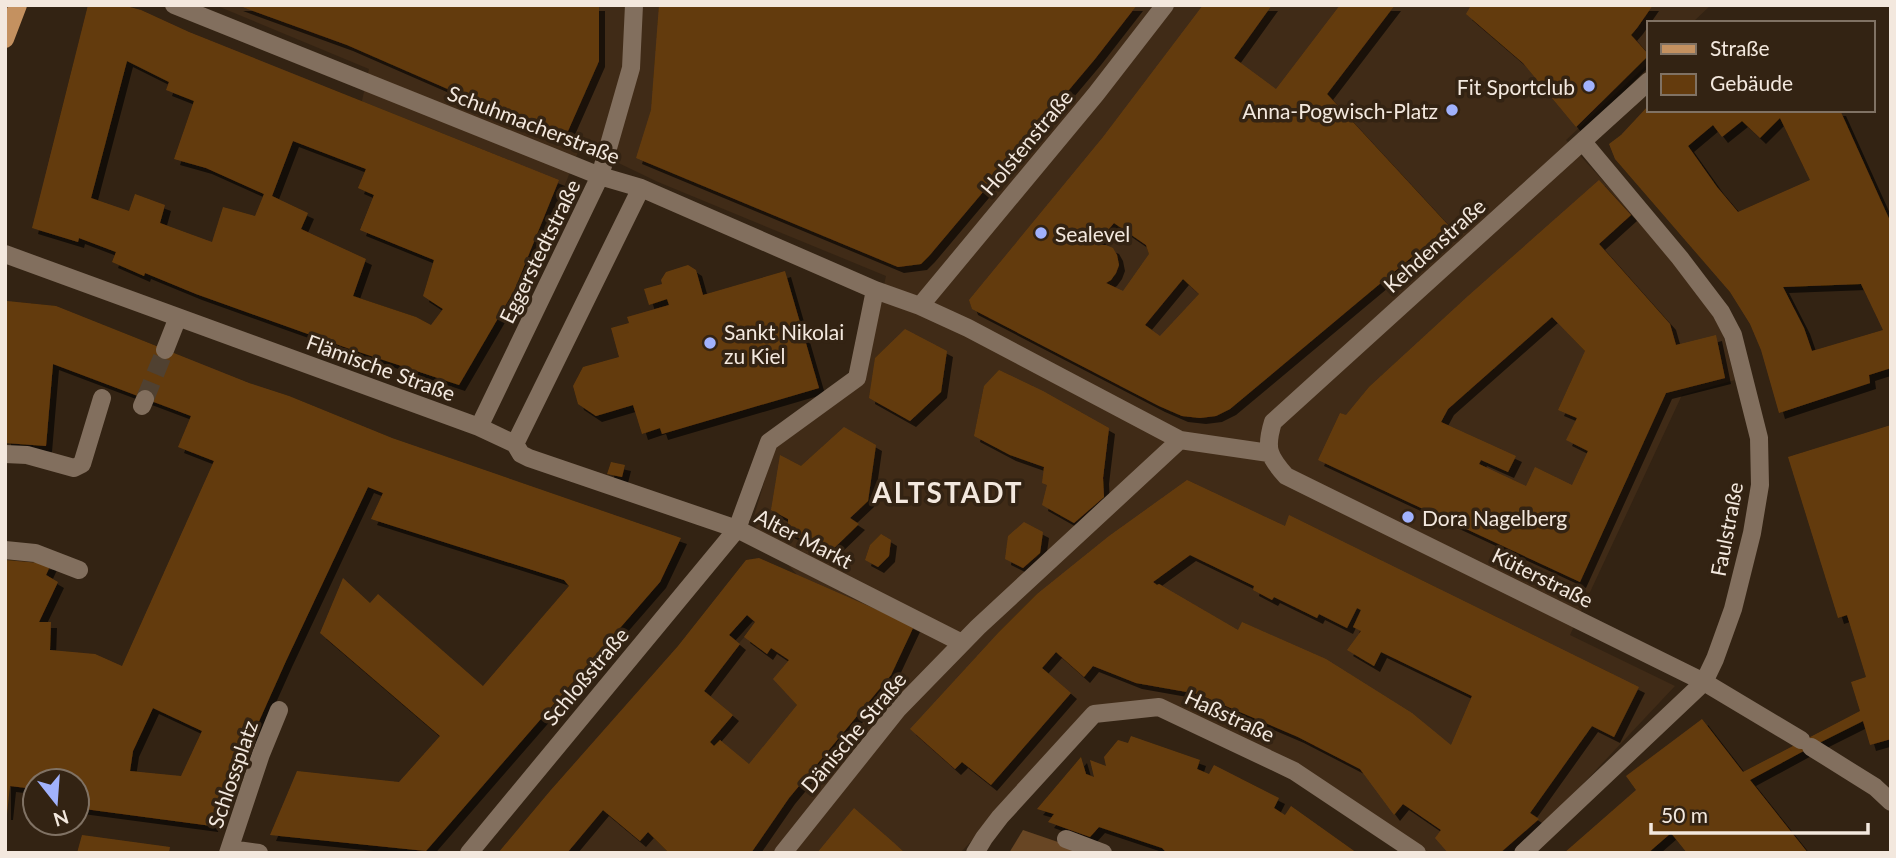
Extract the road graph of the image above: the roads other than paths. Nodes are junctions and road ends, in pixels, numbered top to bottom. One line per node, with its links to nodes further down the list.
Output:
1 (18, 5): 5 (main road)
2 (174, 5): 8 (street, Schuhmacherstraße)
3 (634, 5): 8 (street, Eggerstedtstraße)
4 (1165, 5): 12 (street, Holstenstraße)
5 (5, 39)
6 (1647, 83): 7 (street, Kehdenstraße)
7 (1583, 142): 19 (street, Kehdenstraße); 25 (street, Faulstraße)
8 (600, 176): 9 (street, Schuhmacherstraße); 16 (street, Eggerstedtstraße)
9 (641, 188): 11 (street, Schuhmacherstraße); 18 (street)
10 (5, 254): 13 (street, Flämische Straße)
11 (875, 290): 12 (street); 21 (street, Alter Markt)
12 (920, 306): 17 (street)
13 (178, 317): 14 (street); 16 (street, Flämische Straße)
14 (165, 350)
15 (102, 398): 20 (street)
16 (479, 427): 18 (street, Flämische Straße)
17 (1180, 440): 19 (street); 24 (street)
18 (516, 444): 21 (street, Flämische Straße)
19 (1269, 453): 25 (street, Küterstraße)
20 (5, 454)
21 (737, 529): 24 (street, Alter Markt); 32 (street, Schloßstraße)
22 (5, 550): 23 (street)
23 (79, 570)
24 (962, 643): 33 (street, Dänische Straße)
25 (1704, 682): 27 (street, Küterstraße); 36 (street, Faulstraße)
26 (279, 710): 29 (street, Schlossplatz)
27 (1891, 802)
28 (1066, 839): 35 (street)
29 (229, 851): 31 (street)
30 (1413, 851): 34 (street, Haßstraße)
31 (260, 853)
32 (469, 853)
33 (783, 853)
34 (975, 853)
35 (1103, 853)
36 (1523, 853)

